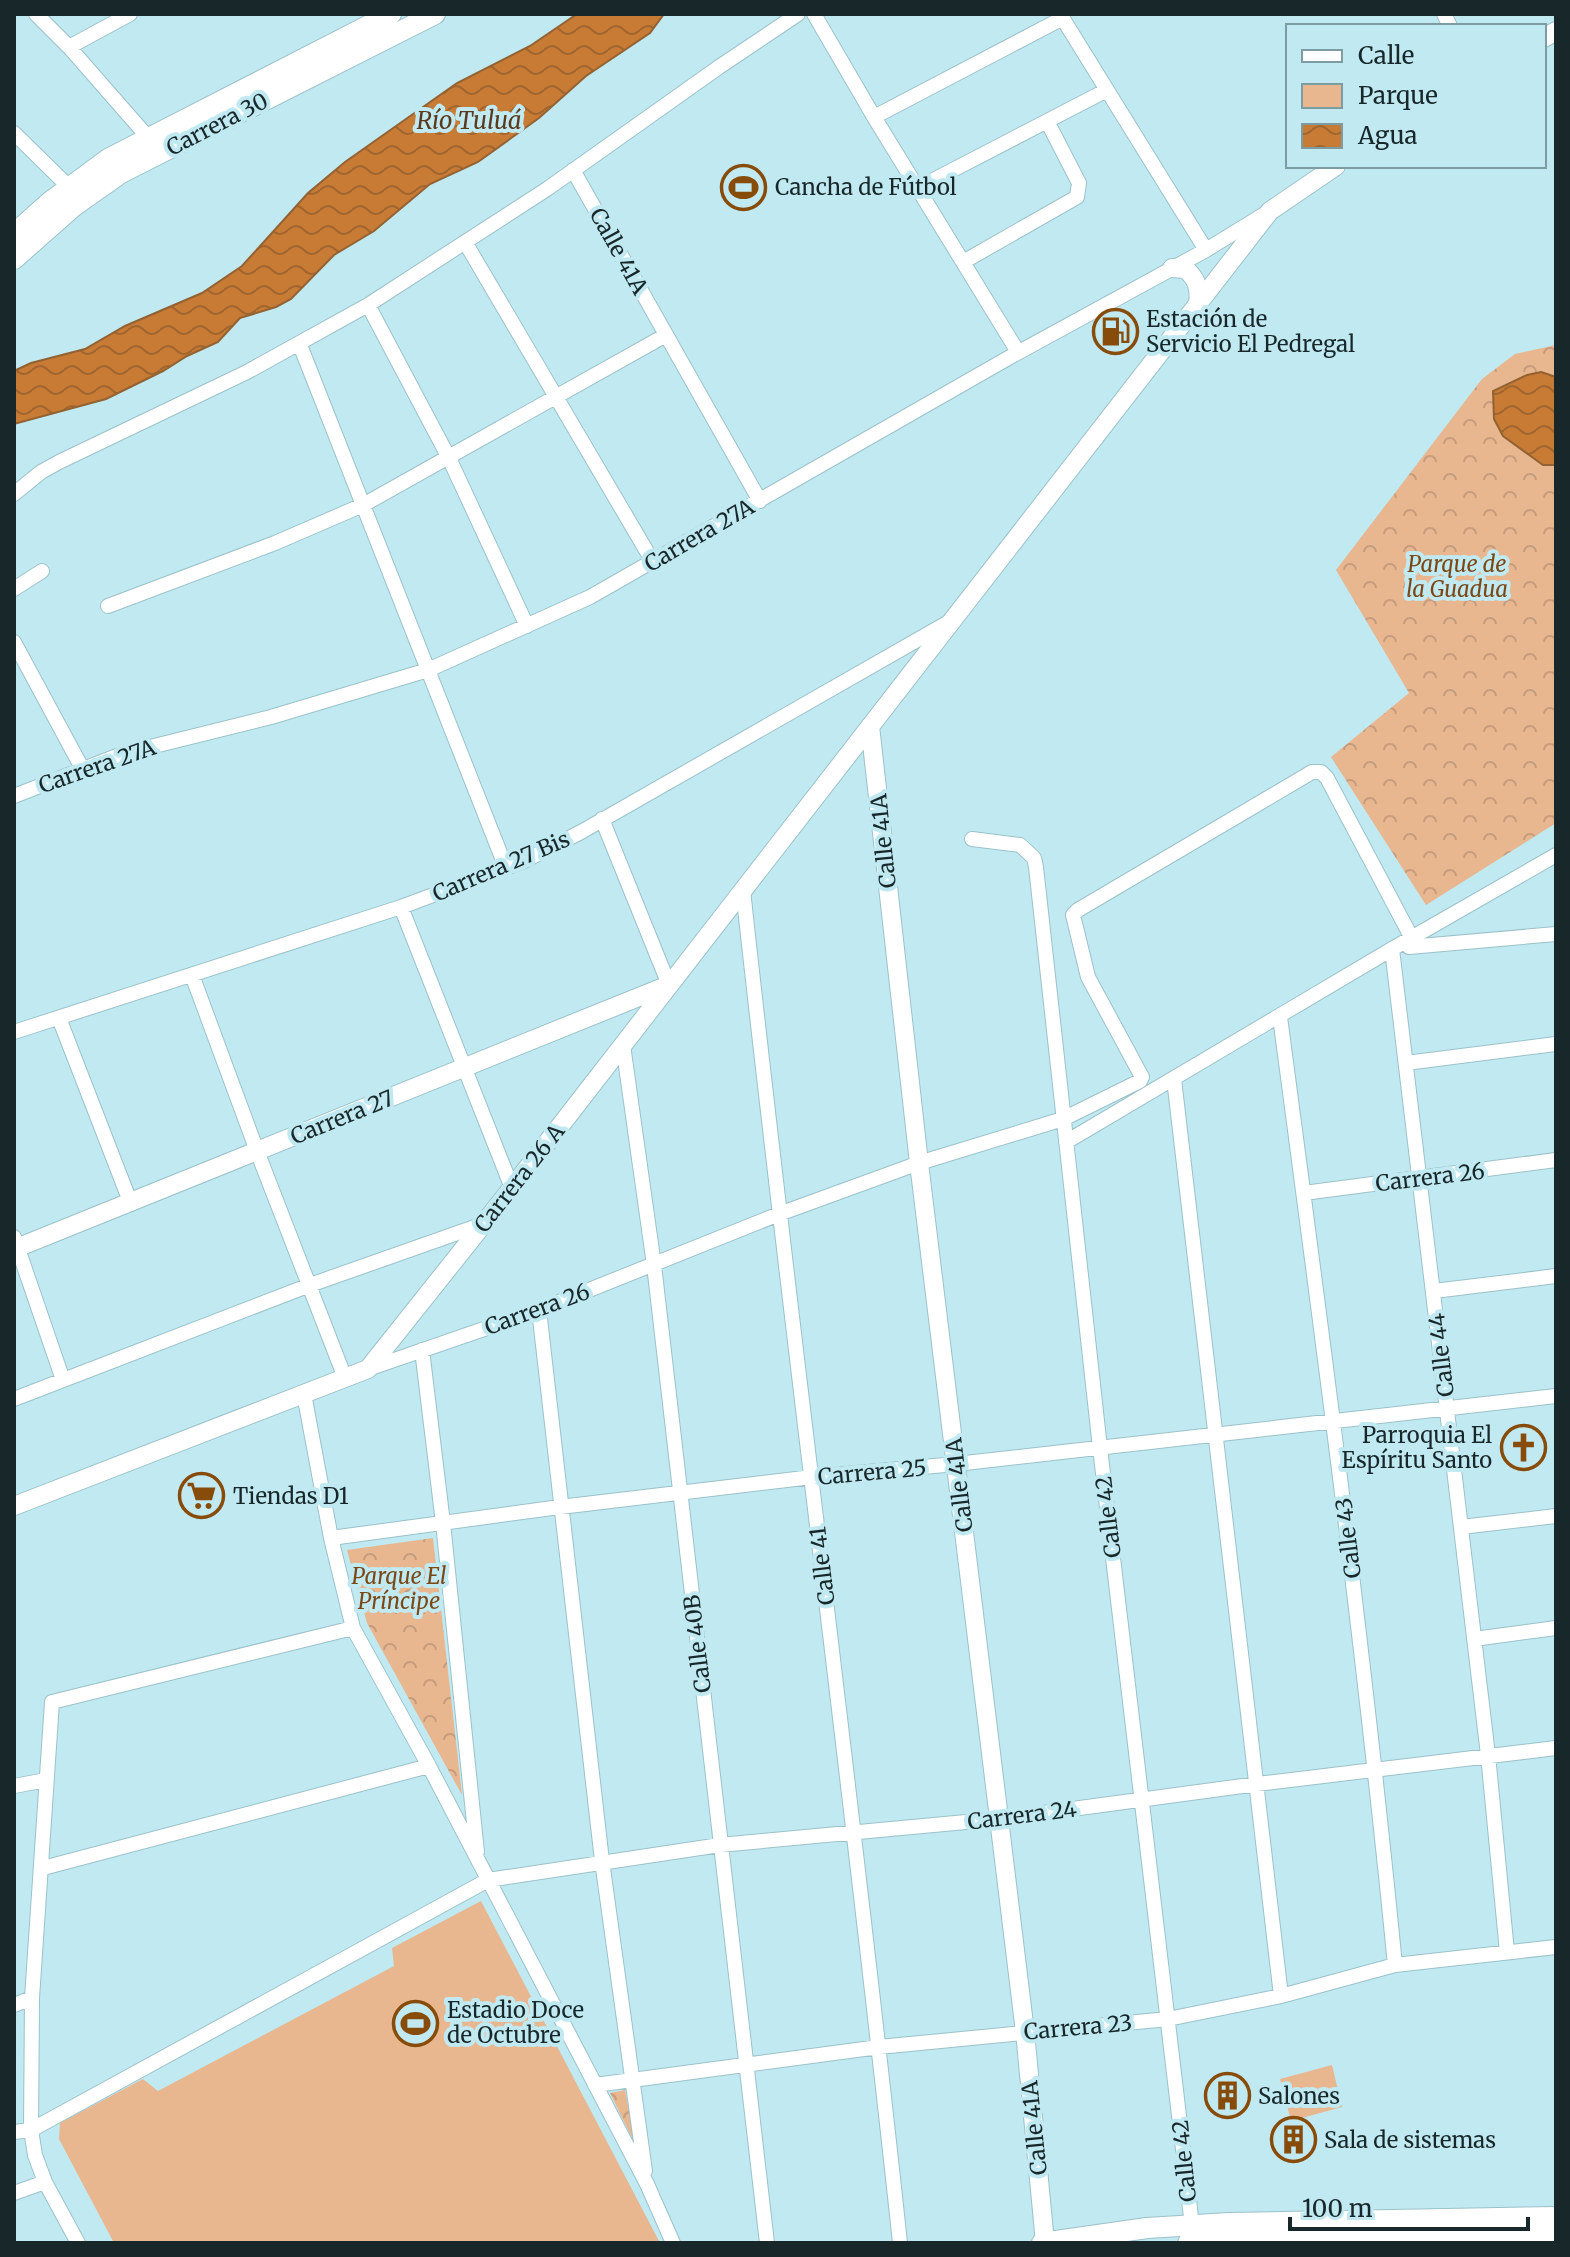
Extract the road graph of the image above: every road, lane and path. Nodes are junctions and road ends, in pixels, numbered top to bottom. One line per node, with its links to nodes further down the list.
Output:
1 (36, 14): 8 (street)
2 (130, 14): 8 (street)
3 (435, 14): 7 (main road, Carrera 30)
4 (798, 14): 15 (street)
5 (814, 14): 10 (street)
6 (1062, 16): 9 (street); 10 (street)
7 (395, 17): 13 (main road, Carrera 30)
8 (69, 47): 13 (street)
9 (1107, 90): 11 (street); 21 (street)
10 (874, 117): 17 (street)
11 (1047, 121): 17 (street); 23 (street)
12 (14, 133): 16 (street)
13 (154, 145): 16 (main road, Carrera 30); 22 (main road, Carrera 30)
14 (1333, 168): 18 (street, Carrera 27A)
15 (573, 170): 20 (street); 27 (street, Calle 41A)
16 (69, 187): 19 (main road, Carrera 30)
17 (918, 188): 23 (street)
18 (1270, 211): 21 (street, Carrera 27A); 25 (street, Carrera 26 A)
19 (14, 234)
20 (465, 242): 26 (street); 30 (street)
21 (1206, 250): 24 (street, Carrera 27A)
22 (14, 259)
23 (963, 262): 29 (street)
24 (1172, 268): 25 (street); 29 (street, Carrera 27A)
25 (1198, 304): 39 (street, Carrera 26 A)
26 (368, 305): 28 (street); 31 (street)
27 (666, 335): 30 (street); 33 (street, Calle 41A)
28 (300, 345): 32 (street); 34 (street)
29 (1018, 352): 33 (street, Carrera 27A)
30 (556, 397): 31 (street); 35 (street)
31 (449, 458): 34 (street); 40 (street)
32 (14, 494)
33 (760, 501): 35 (street, Carrera 27A)
34 (363, 505): 38 (street); 42 (street)
35 (653, 562): 40 (street, Carrera 27A)
36 (42, 571): 37 (street)
37 (14, 589)
38 (108, 606)
39 (952, 621): 43 (street, Carrera 26 A); 46 (street, Carrera 27 Bis)
40 (527, 626): 42 (street, Carrera 27A)
41 (14, 642): 44 (street)
42 (428, 670): 44 (street, Carrera 27A); 49 (street)
43 (870, 726): 50 (street, Carrera 26 A); 69 (street, Calle 41A)
44 (82, 768): 45 (street, Carrera 27A)
45 (14, 796)
46 (602, 819): 49 (street, Carrera 27 Bis); 56 (street)
47 (972, 839): 65 (street, Calle 42)
48 (1556, 855): 53 (street)
49 (506, 868): 51 (street, Carrera 27 Bis)
50 (743, 890): 56 (street, Carrera 26 A); 74 (street, Calle 41)
51 (401, 907): 55 (street, Carrera 27 Bis); 63 (street)
52 (1556, 934): 53 (street)
53 (1415, 942): 54 (street); 65 (street, Carrera 26)
54 (1392, 949): 57 (street); 62 (street, Calle 44)
55 (192, 975): 58 (street, Carrera 27 Bis); 67 (street)
56 (669, 985): 61 (street, Carrera 26 A); 63 (street, Carrera 27)
57 (1280, 1017): 64 (street); 72 (street, Calle 43)
58 (59, 1018): 59 (street, Carrera 27 Bis); 73 (street)
59 (14, 1032)
60 (1556, 1044): 62 (street)
61 (623, 1045): 71 (street, Carrera 26 A); 77 (street, Calle 40B)
62 (1406, 1063): 70 (street, Calle 44)
63 (465, 1069): 67 (street, Carrera 27); 71 (street)
64 (1174, 1079): 66 (street); 91 (street)
65 (1063, 1119): 66 (street, Calle 42); 69 (street, Carrera 26)
66 (1066, 1142): 92 (street, Calle 42)
67 (257, 1151): 73 (street, Carrera 27); 79 (street)
68 (1556, 1160): 70 (street, Carrera 26)
69 (919, 1163): 74 (street, Carrera 26); 93 (street, Calle 41A)
70 (1420, 1178): 72 (street, Carrera 26); 80 (street, Calle 44)
71 (512, 1188): 75 (street, Carrera 26 A)
72 (1304, 1193): 90 (street, Calle 43)
73 (131, 1204): 76 (street, Carrera 27)
74 (779, 1214): 77 (street, Carrera 26); 94 (street, Calle 41)
75 (483, 1224): 79 (street); 83 (street, Carrera 26 A)
76 (15, 1244): 85 (street)
77 (654, 1265): 81 (street, Carrera 26); 95 (street, Calle 40B)
78 (1556, 1276): 80 (street)
79 (310, 1285): 84 (street); 85 (street)
80 (1434, 1291): 89 (street, Calle 44)
81 (539, 1310): 82 (street, Carrera 26); 97 (street)
82 (422, 1350): 83 (street, Carrera 26); 99 (street)
83 (368, 1369): 84 (street, Carrera 26)
84 (345, 1378): 86 (street, Carrera 26)
85 (63, 1380): 88 (street)
86 (304, 1394): 96 (street, Carrera 26); 101 (street)
87 (1556, 1396): 89 (street, Carrera 25)
88 (14, 1399)
89 (1448, 1409): 90 (street, Carrera 25); 100 (street, Calle 44)
90 (1334, 1422): 91 (street, Carrera 25); 108 (street, Calle 43)
91 (1216, 1435): 92 (street, Carrera 25); 110 (street)
92 (1100, 1448): 93 (street, Carrera 25); 113 (street, Calle 42)
93 (956, 1464): 94 (street, Carrera 25); 115 (street, Calle 41A)
94 (812, 1477): 95 (street, Carrera 25); 116 (street, Calle 41)
95 (679, 1493): 97 (street, Carrera 25); 117 (street, Calle 40B)
96 (14, 1506)
97 (560, 1507): 99 (street, Carrera 25); 119 (street)
98 (1556, 1516): 100 (street)
99 (443, 1523): 101 (street, Carrera 25); 112 (street)
100 (1461, 1527): 104 (street, Calle 44)
101 (331, 1538): 102 (street)
102 (353, 1628): 107 (street); 109 (street)
103 (1556, 1628): 104 (street)
104 (1474, 1639): 106 (street, Calle 44)
105 (1556, 1748): 106 (street, Carrera 24)
106 (1488, 1755): 108 (street, Carrera 24); 123 (street, Calle 44)
107 (429, 1766): 114 (street); 120 (street)
108 (1376, 1770): 110 (street, Carrera 24); 124 (street, Calle 43)
109 (46, 1780): 111 (street); 120 (street)
110 (1257, 1784): 113 (street, Carrera 24); 125 (street)
111 (14, 1786)
112 (471, 1795): 114 (street); 118 (street)
113 (1142, 1799): 115 (street, Carrera 24); 128 (street, Calle 42)
114 (448, 1804): 118 (street)
115 (998, 1819): 116 (street, Carrera 24); 129 (street, Calle 41A)
116 (853, 1833): 117 (street, Carrera 24); 130 (street, Calle 41)
117 (720, 1845): 119 (street, Carrera 24); 131 (street, Calle 40B)
118 (478, 1861): 121 (street)
119 (602, 1861): 121 (street, Carrera 24); 132 (street)
120 (43, 1868): 126 (street)
121 (488, 1880): 133 (street); 134 (street)
122 (1556, 1947): 123 (street, Carrera 23)
123 (1507, 1952): 124 (street, Carrera 23)
124 (1395, 1965): 125 (street, Carrera 23)
125 (1281, 1996): 128 (street, Carrera 23)
126 (32, 1998): 127 (street); 134 (street)
127 (14, 2005)
128 (1168, 2019): 129 (street, Carrera 23); 141 (street, Calle 42)
129 (1025, 2032): 130 (street, Carrera 23); 146 (street, Calle 41A)
130 (879, 2047): 131 (street, Carrera 23); 145 (street, Calle 41)
131 (746, 2063): 132 (street, Carrera 23); 144 (street, Calle 40B)
132 (631, 2080): 133 (street, Carrera 23); 137 (street)
133 (595, 2085): 137 (street)
134 (31, 2130): 135 (street); 136 (street)
135 (14, 2132)
136 (45, 2182): 138 (street); 142 (street)
137 (647, 2184): 143 (street)
138 (14, 2193)
139 (1556, 2217): 141 (main road)
140 (1556, 2233): 141 (main road)
141 (1191, 2237): 146 (main road)
142 (78, 2243)
143 (673, 2243)
144 (767, 2243)
145 (900, 2243)
146 (1044, 2243)

